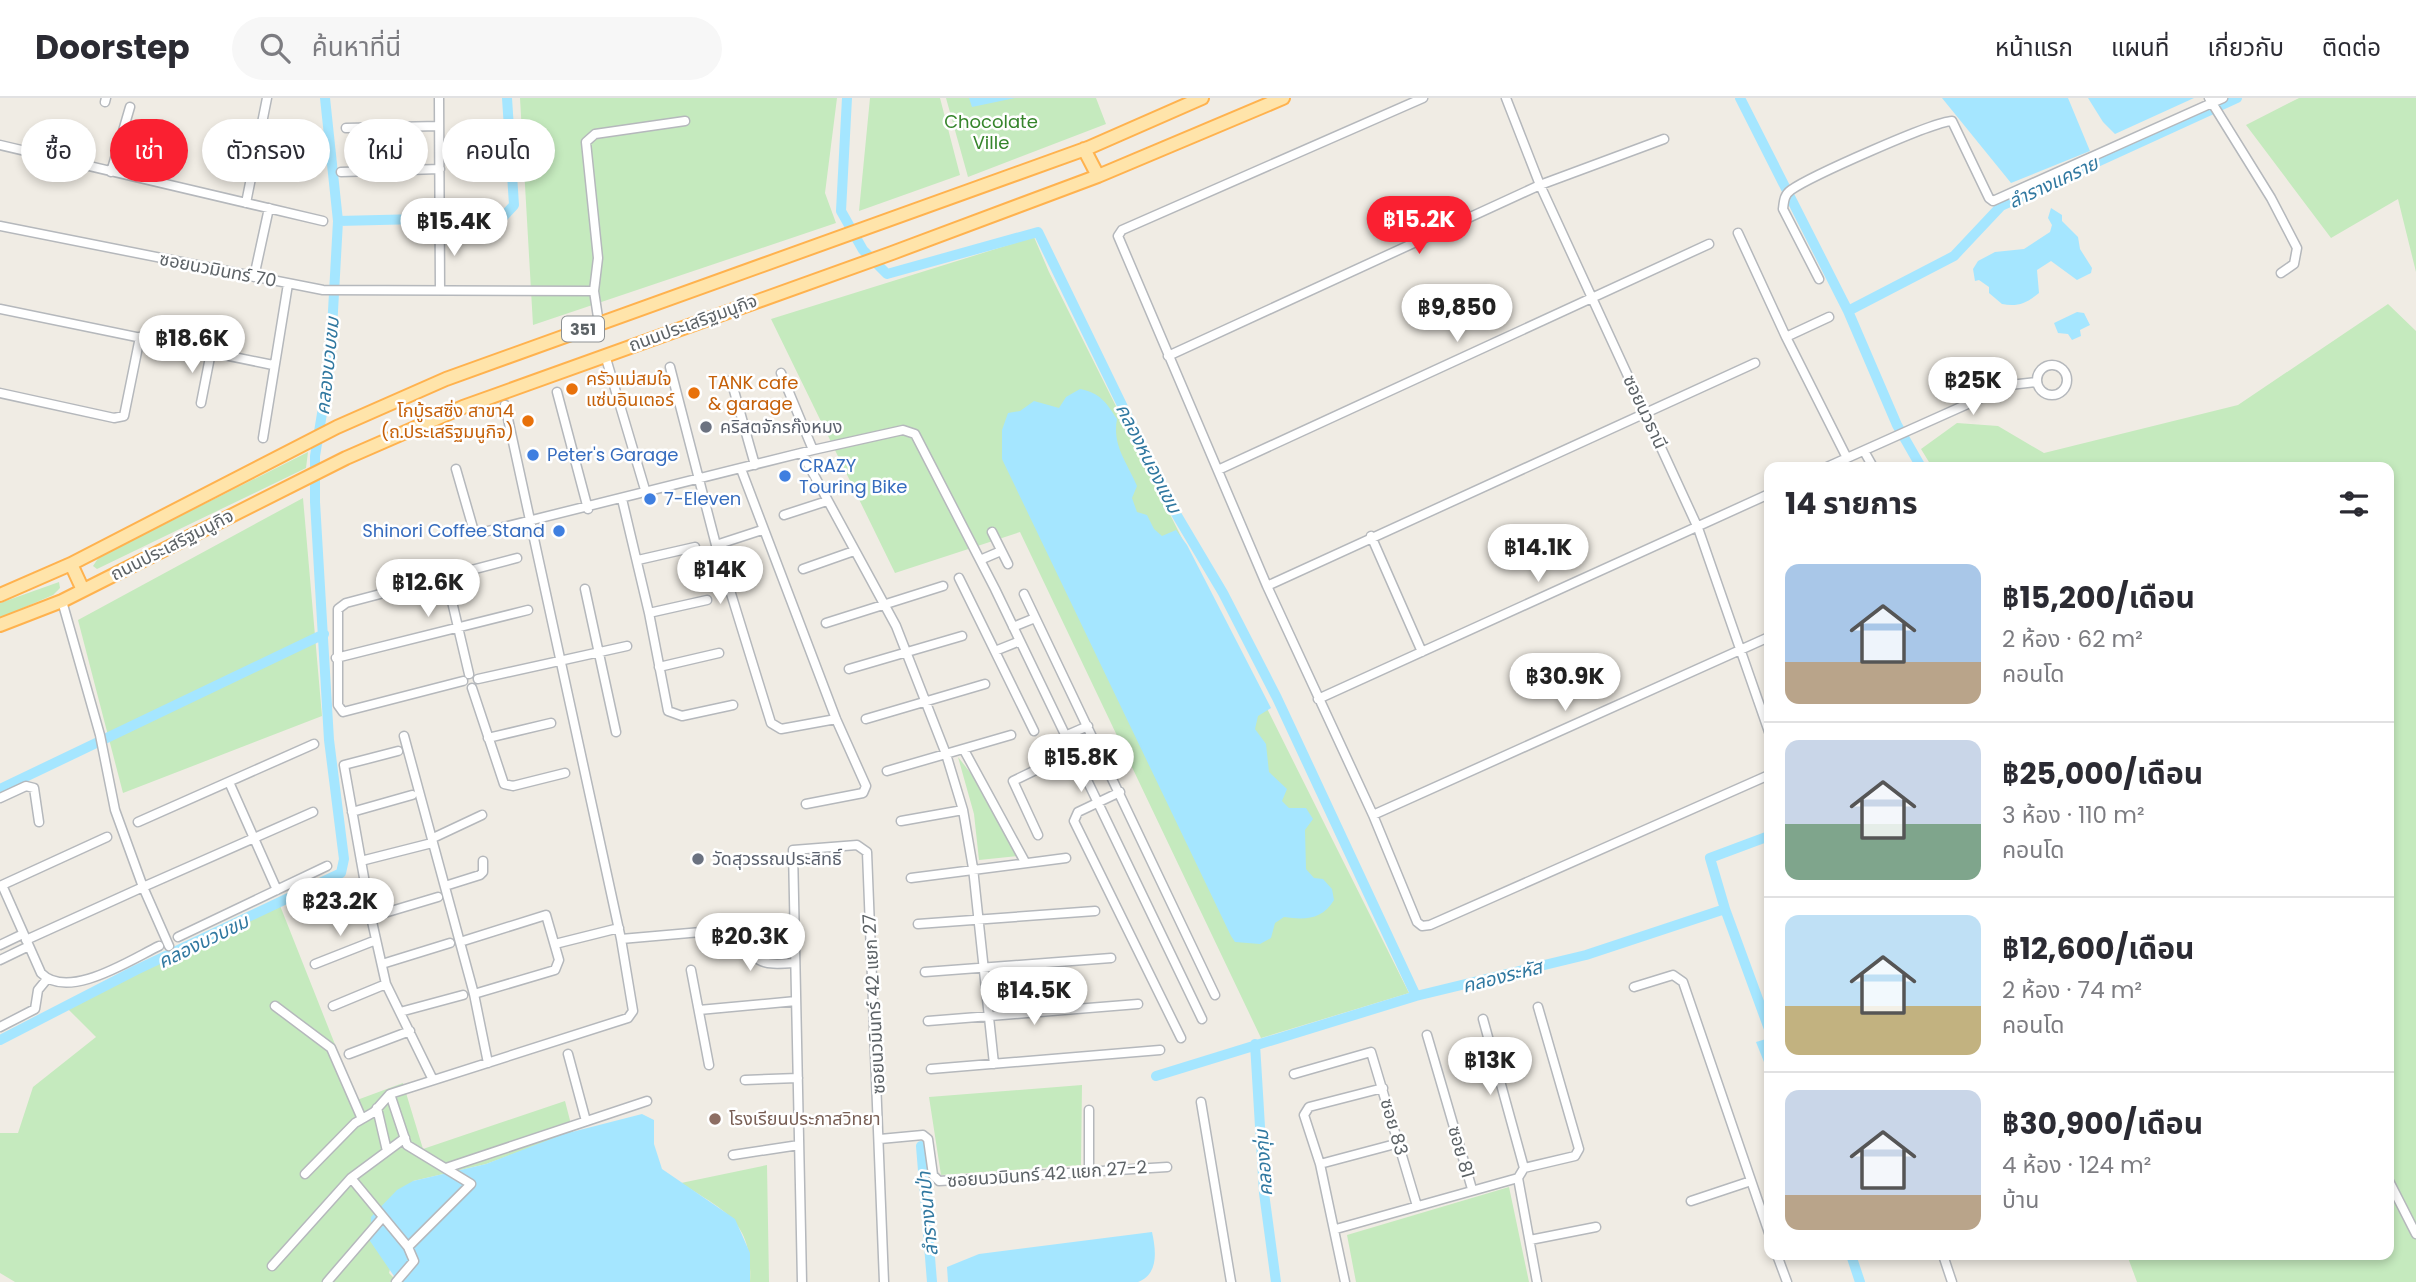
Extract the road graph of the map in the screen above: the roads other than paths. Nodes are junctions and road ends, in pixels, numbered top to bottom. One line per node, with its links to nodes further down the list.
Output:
1 (267, 98): 23 (street)
2 (439, 98): 13 (street)
3 (1202, 98): 16 (main road, ถนนประเสริฐมนูกิจ / 351)
4 (1283, 98): 20 (main road, ถนนประเสริฐมนูกิจ / 351)
5 (1423, 98): 43 (street)
6 (1506, 98): 22 (street, ซอยนวธานี)
7 (2223, 98): 8 (street)
8 (2213, 105): 29 (street); 31 (street)
9 (130, 107): 10 (street)
10 (126, 119)
11 (685, 121): 34 (street)
12 (428, 126): 13 (street)
13 (439, 126): 17 (street)
14 (1664, 139): 22 (street)
15 (0, 145): 18 (street)
16 (1084, 149): 20 (main road); 38 (main road, ถนนประเสริฐมนูกิจ / 351)
17 (440, 169): 19 (street); 33 (street)
18 (110, 172)
19 (341, 172)
20 (1098, 176): 42 (main road, ถนนประเสริฐมนูกิจ / 351)
21 (155, 182): 23 (street)
22 (1540, 185): 35 (street, ซอยนวธานี); 43 (street)
23 (246, 203): 24 (street)
24 (269, 208): 25 (street); 30 (street)
25 (323, 220)
26 (0, 226): 30 (street, ซอยนวมินทร์ 70)
27 (1738, 233): 40 (street)
28 (1709, 244): 35 (street)
29 (2281, 273)
30 (254, 277): 32 (street, ซอยนวมินทร์ 70)
31 (1819, 279)
32 (288, 284): 33 (street, ซอยนวมินทร์ 70); 45 (street)
33 (439, 290): 34 (street, ซอยนวมินทร์ 70)
34 (594, 291): 38 (street)
35 (1591, 298): 54 (street, ซอยนวธานี); 65 (street)
36 (0, 309): 39 (street)
37 (1829, 317): 40 (street)
38 (600, 324): 85 (main road, ถนนประเสริฐมนูกิจ / 351)
39 (140, 337): 41 (street); 50 (street)
40 (1786, 337): 59 (street)
41 (211, 352): 45 (street); 52 (street)
42 (605, 355): 67 (street); 93 (main road, ถนนประเสริฐมนูกิจ / 351)
43 (1168, 356): 65 (street)
44 (1755, 363): 54 (street)
45 (273, 365): 55 (street)
46 (670, 367): 66 (street)
47 (781, 373): 56 (street)
48 (731, 380): 62 (street)
49 (2036, 382): 57 (street)
50 (0, 393)
51 (557, 393): 71 (street)
52 (201, 403)
53 (505, 405): 73 (street)
54 (1647, 413): 74 (street, ซอยนวธานี); 77 (street)
55 (263, 438)
56 (813, 450): 58 (street); 84 (street)
57 (1864, 451): 59 (street); 61 (street)
58 (802, 453): 62 (street); 70 (street)
59 (1847, 458): 60 (street)
60 (1839, 462)
61 (1870, 462)
62 (755, 465): 64 (street)
63 (456, 469): 73 (street)
64 (741, 469): 66 (street); 75 (street)
65 (1218, 470): 91 (street)
66 (698, 480): 67 (street); 78 (street)
67 (646, 493): 69 (street)
68 (1764, 496): 74 (street)
69 (622, 499): 71 (street); 83 (street)
70 (827, 501): 72 (street); 80 (street)
71 (588, 509): 73 (street)
72 (784, 515)
73 (531, 522): 117 (street)
74 (1698, 528): 110 (street, ซอยนวธานี); 113 (street)
75 (762, 530): 78 (street); 128 (street)
76 (992, 532): 81 (street)
77 (1371, 536): 91 (street); 113 (street)
78 (716, 545): 128 (street)
79 (695, 547): 83 (street)
80 (854, 551): 87 (street); 98 (street)
81 (1001, 551): 84 (street); 86 (street)
82 (517, 558): 88 (street)
83 (638, 560): 100 (street)
84 (980, 560): 105 (street)
85 (71, 564): 93 (main road); 95 (main road, ถนนประเสริฐมนูกิจ / 351)
86 (1008, 564)
87 (803, 569)
88 (446, 576): 104 (street); 116 (street)
89 (959, 578): 111 (street)
90 (943, 586): 98 (street)
91 (1267, 586): 124 (street)
92 (585, 589): 112 (street)
93 (83, 590): 97 (main road, ถนนประเสริฐมนูกิจ / 351)
94 (1024, 594): 101 (street)
95 (0, 595)
96 (707, 600): 100 (street)
97 (62, 601): 103 (main road, ถนนประเสริฐมนูกิจ / 351); 173 (street)
98 (882, 603): 102 (street); 115 (street)
99 (528, 610): 104 (street)
100 (649, 612): 118 (street)
101 (1035, 618): 105 (street); 131 (street)
102 (825, 623)
103 (0, 625)
104 (458, 627): 116 (street); 120 (street)
105 (1013, 627): 108 (street)
106 (962, 636): 115 (street)
107 (1764, 639): 110 (street)
108 (1020, 641): 111 (street); 136 (street)
109 (627, 646): 112 (street)
110 (1742, 650): 127 (street, ซอยนวธานี); 156 (street)
111 (995, 651): 132 (street)
112 (598, 652): 117 (street); 133 (street)
113 (1422, 652): 124 (street)
114 (719, 653): 118 (street)
115 (908, 653): 119 (street); 125 (street)
116 (336, 658): 120 (street)
117 (560, 661): 121 (street); 181 (street)
118 (659, 667): 126 (street)
119 (849, 669)
120 (466, 678): 121 (street); 123 (street)
121 (478, 679): 123 (street)
122 (985, 684): 125 (street)
123 (472, 688): 137 (street)
124 (1318, 699): 156 (street)
125 (925, 702): 129 (street); 142 (street)
126 (733, 705)
127 (1764, 717)
128 (836, 719): 151 (street)
129 (866, 719)
130 (551, 723): 137 (street)
131 (1088, 726): 136 (street); 147 (street)
132 (1034, 731)
133 (616, 732)
134 (1011, 735): 139 (street)
135 (404, 736): 163 (street)
136 (1065, 736): 141 (street)
137 (488, 738): 144 (street)
138 (314, 744): 146 (street)
139 (964, 750): 142 (street); 167 (street)
140 (398, 751): 154 (street)
141 (1073, 752): 150 (street); 160 (street)
142 (946, 754): 143 (street); 152 (street)
143 (887, 771)
144 (565, 773)
145 (1764, 777): 156 (street)
146 (229, 782): 159 (street); 162 (street)
147 (1120, 792): 150 (street); 203 (street)
148 (412, 794): 154 (street)
149 (0, 798): 158 (street)
150 (1096, 803): 213 (street); 219 (street)
151 (806, 804)
152 (963, 810): 157 (street); 169 (street)
153 (313, 812): 162 (street)
154 (352, 812): 165 (street)
155 (482, 815): 163 (street)
156 (1373, 815)
157 (901, 821)
158 (39, 822)
159 (138, 822)
160 (1038, 835)
161 (107, 837): 171 (street)
162 (254, 837): 173 (street); 174 (street)
163 (431, 841): 165 (street); 172 (street)
164 (1066, 858): 167 (street)
165 (361, 861): 177 (street)
166 (483, 861): 172 (street)
167 (1025, 862): 169 (street)
168 (327, 866): 174 (street)
169 (973, 868): 170 (street); 178 (street)
170 (911, 877)
171 (1, 885): 185 (street)
172 (445, 886): 187 (street)
173 (143, 887): 185 (street); 199 (street)
174 (277, 890): 183 (street)
175 (438, 897): 177 (street)
176 (1095, 911): 178 (street)
177 (371, 917): 186 (street)
178 (980, 920): 180 (street); 196 (street)
179 (794, 924): 182 (street); 193 (street); 240 (street, ซอยนวมินทร์ 42 แยก 27)
180 (918, 924)
181 (619, 928): 184 (street); 189 (street)
182 (744, 928): 184 (street); 193 (street)
183 (178, 937)
184 (621, 939): 223 (street)
185 (26, 940): 190 (street); 192 (street); 199 (street)
186 (376, 940): 194 (street); 195 (street)
187 (460, 942): 189 (street); 202 (street)
188 (450, 943): 195 (street)
189 (555, 944): 202 (street)
190 (0, 945)
191 (1111, 958): 196 (street)
192 (0, 960)
193 (795, 963): 205 (street)
194 (315, 964)
195 (382, 964): 200 (street)
196 (984, 968): 198 (street); 212 (street)
197 (691, 970): 210 (street)
198 (925, 972)
199 (47, 979): 216 (street)
200 (386, 984): 208 (street); 211 (street)
201 (1634, 987): 253 (street)
202 (474, 994): 223 (street)
203 (1215, 995)
204 (463, 996): 211 (street)
205 (796, 1001): 210 (street); 228 (street)
206 (1138, 1004): 212 (street)
207 (275, 1006): 237 (street)
208 (333, 1006)
209 (1538, 1006): 248 (street)
210 (699, 1010): 225 (street)
211 (400, 1012): 217 (street)
212 (989, 1016): 215 (street); 224 (street)
213 (1202, 1019)
214 (1483, 1019): 248 (street)
215 (928, 1021)
216 (0, 1027)
217 (410, 1031): 221 (street); 229 (street)
218 (1427, 1035): 254 (street, ซอย 81)
219 (1181, 1038)
220 (1160, 1050): 224 (street)
221 (349, 1054)
222 (568, 1054): 238 (street)
223 (488, 1063): 229 (street)
224 (994, 1064): 226 (street)
225 (709, 1065)
226 (931, 1069)
227 (1294, 1074): 231 (street, ซอย 83)
228 (798, 1078): 230 (street); 242 (street)
229 (433, 1080): 232 (street)
230 (745, 1080)
231 (1383, 1088): 241 (street, ซอย 83); 245 (street)
232 (390, 1094): 235 (street); 239 (street)
233 (647, 1101): 238 (street)
234 (1201, 1101): 272 (street)
235 (377, 1108): 237 (street); 243 (street)
236 (1089, 1110): 249 (street)
237 (362, 1119): 250 (street)
238 (586, 1121): 247 (street)
239 (405, 1138): 243 (street); 247 (street)
240 (880, 1139): 249 (street, ซอยนวมินทร์ 42 แยก 27-2); 271 (street, ซอยนวมินทร์ 42 แยก 27)
241 (1399, 1143): 245 (street); 257 (street, ซอย 83)
242 (799, 1145): 244 (street); 270 (street)
243 (387, 1151): 251 (street)
244 (733, 1155)
245 (1320, 1164): 261 (street)
246 (1167, 1167): 249 (street, ซอยนวมินทร์ 42 แยก 27-2)
247 (446, 1168): 264 (street)
248 (1524, 1168): 252 (street)
249 (1089, 1170)
250 (305, 1174)
251 (351, 1178): 258 (street); 267 (street)
252 (1518, 1178): 254 (street); 263 (street)
253 (1751, 1181): 256 (street); 259 (street)
254 (1472, 1189): 257 (street)
255 (2394, 1191): 262 (street)
256 (1691, 1201)
257 (1417, 1206): 261 (street)
258 (383, 1217): 264 (street); 268 (street)
259 (1764, 1219)
260 (1596, 1227): 263 (street)
261 (1335, 1229): 273 (street)
262 (2416, 1234)
263 (1530, 1240): 274 (street)
264 (408, 1247): 269 (street)
265 (1779, 1260): 275 (street)
266 (1944, 1260): 276 (street)
267 (272, 1266)
268 (327, 1282)
269 (396, 1282)
270 (802, 1282)
271 (884, 1282)
272 (1231, 1282)
273 (1345, 1282)
274 (1537, 1282)
275 (1787, 1282)
276 (1952, 1282)

